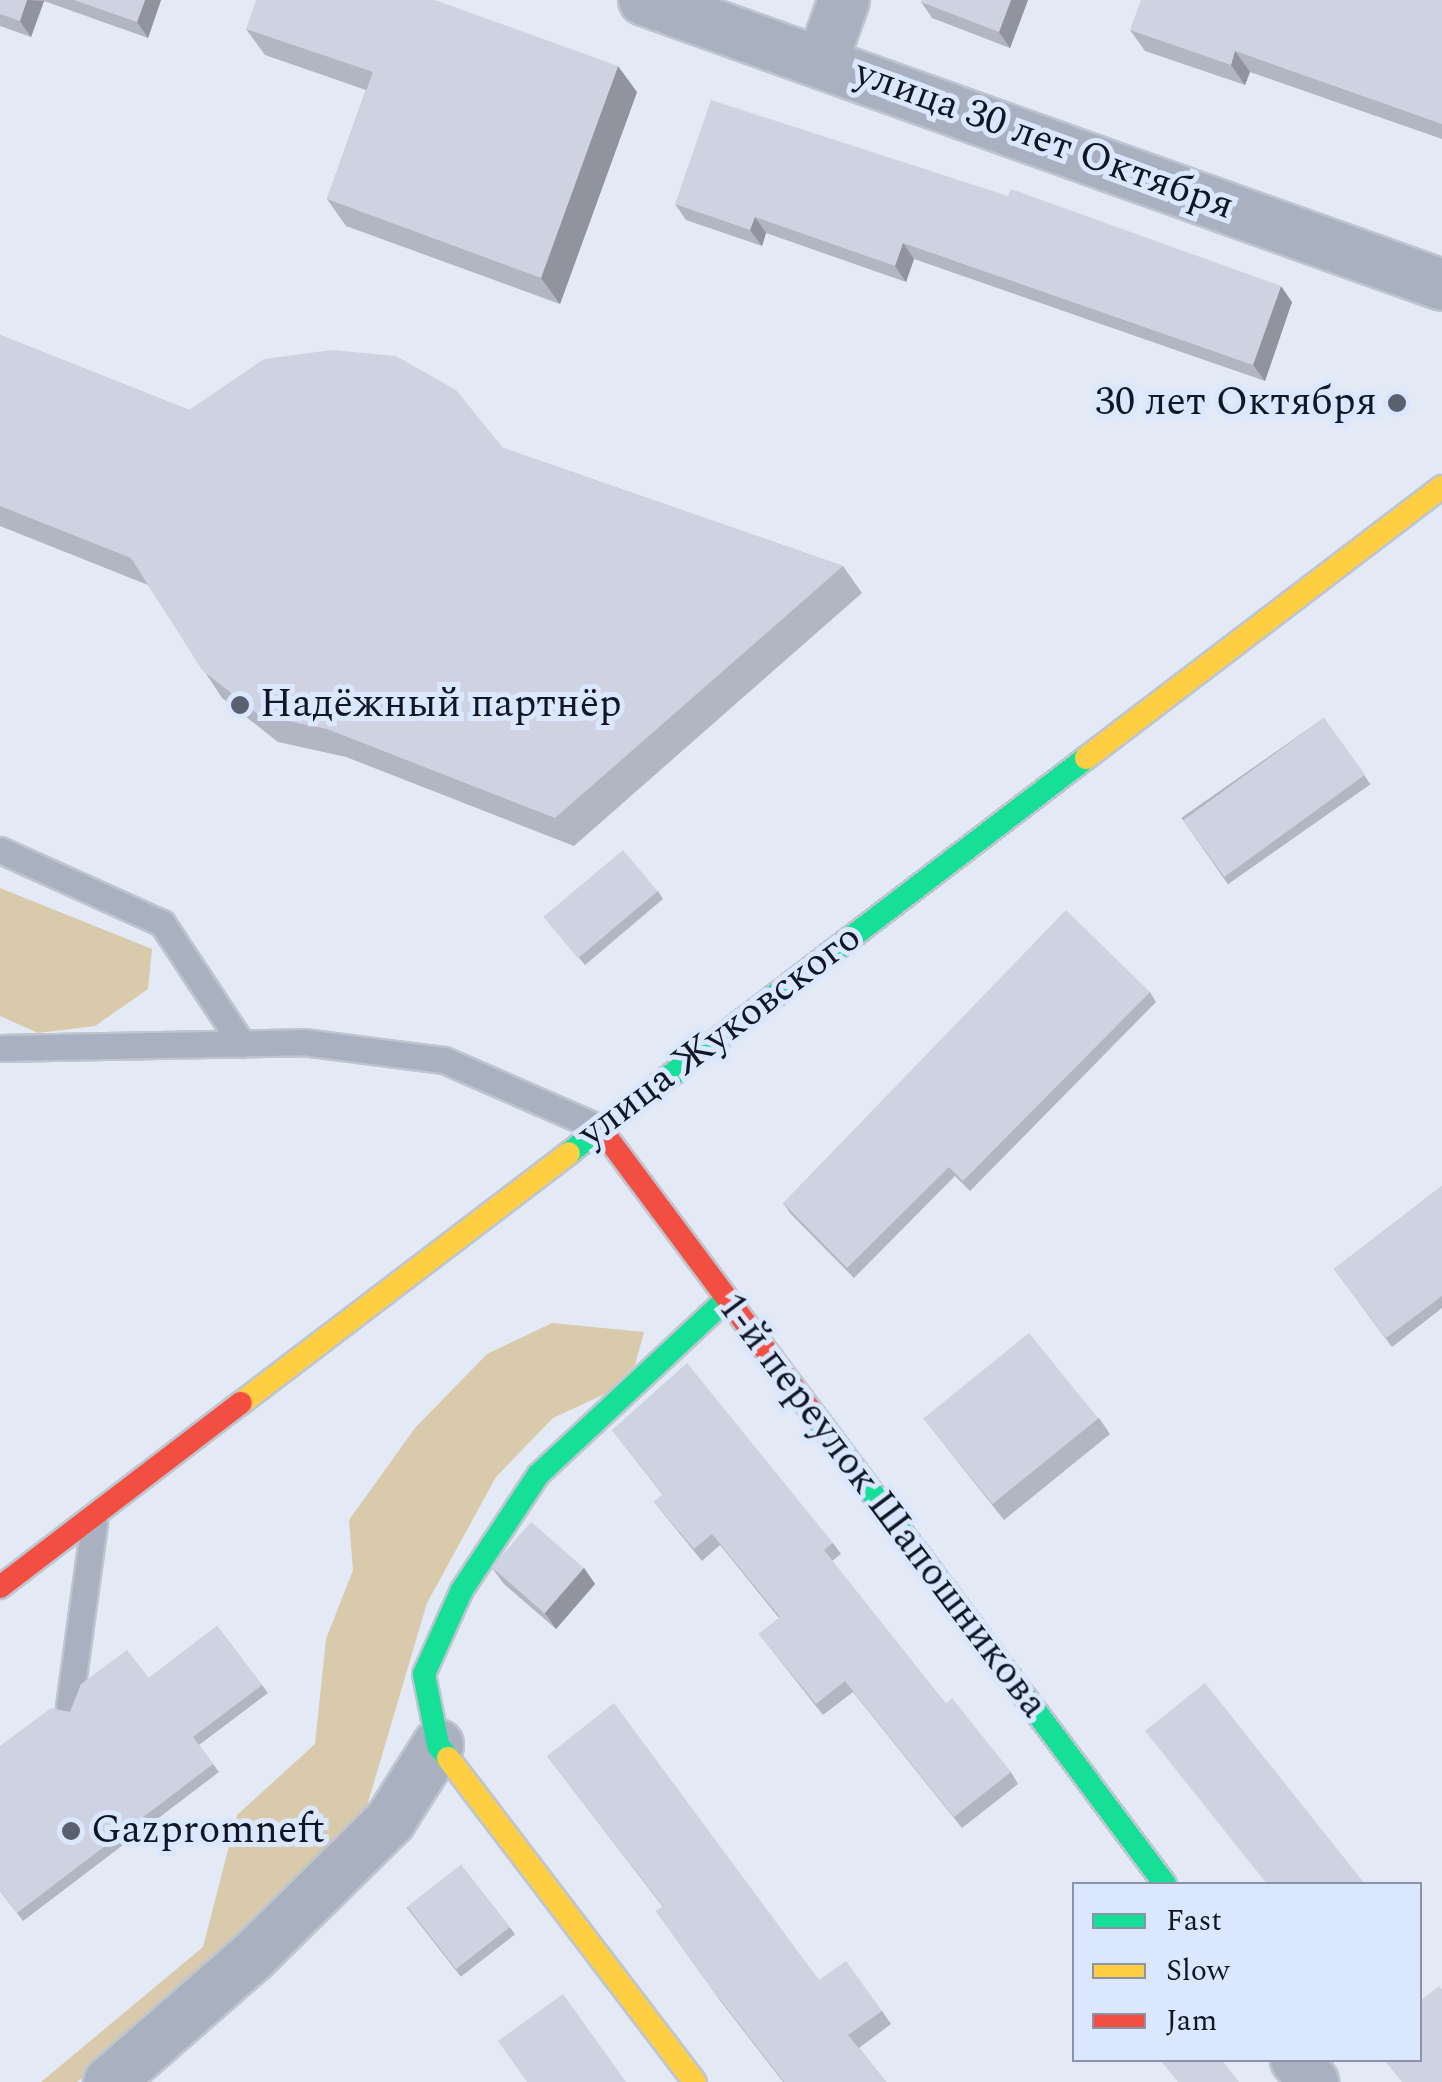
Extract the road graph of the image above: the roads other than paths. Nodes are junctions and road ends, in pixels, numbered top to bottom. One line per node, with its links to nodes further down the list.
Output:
1 (644, 0): 3 (street, улица 30 лет Октября)
2 (844, 0): 3 (street)
3 (822, 59): 4 (street, улица 30 лет Октября)
4 (1442, 286)
5 (1442, 487): 9 (street, улица Жуковского)
6 (0, 850): 7 (lane)
7 (242, 1044): 8 (lane); 9 (lane)
8 (0, 1048)
9 (600, 1128): 10 (street, 1-й переулок Шапошникова); 11 (street, улица Жуковского)
10 (727, 1299): 14 (street); 15 (street, 1-й переулок Шапошникова)
11 (94, 1518): 12 (street, улица Жуковского); 13 (lane)
12 (0, 1587)
13 (69, 1706)
14 (438, 1745): 17 (street); 18 (street)
15 (1164, 1882)
16 (1298, 2062): 19 (street)
17 (109, 2082)
18 (696, 2082)
19 (1313, 2082)

